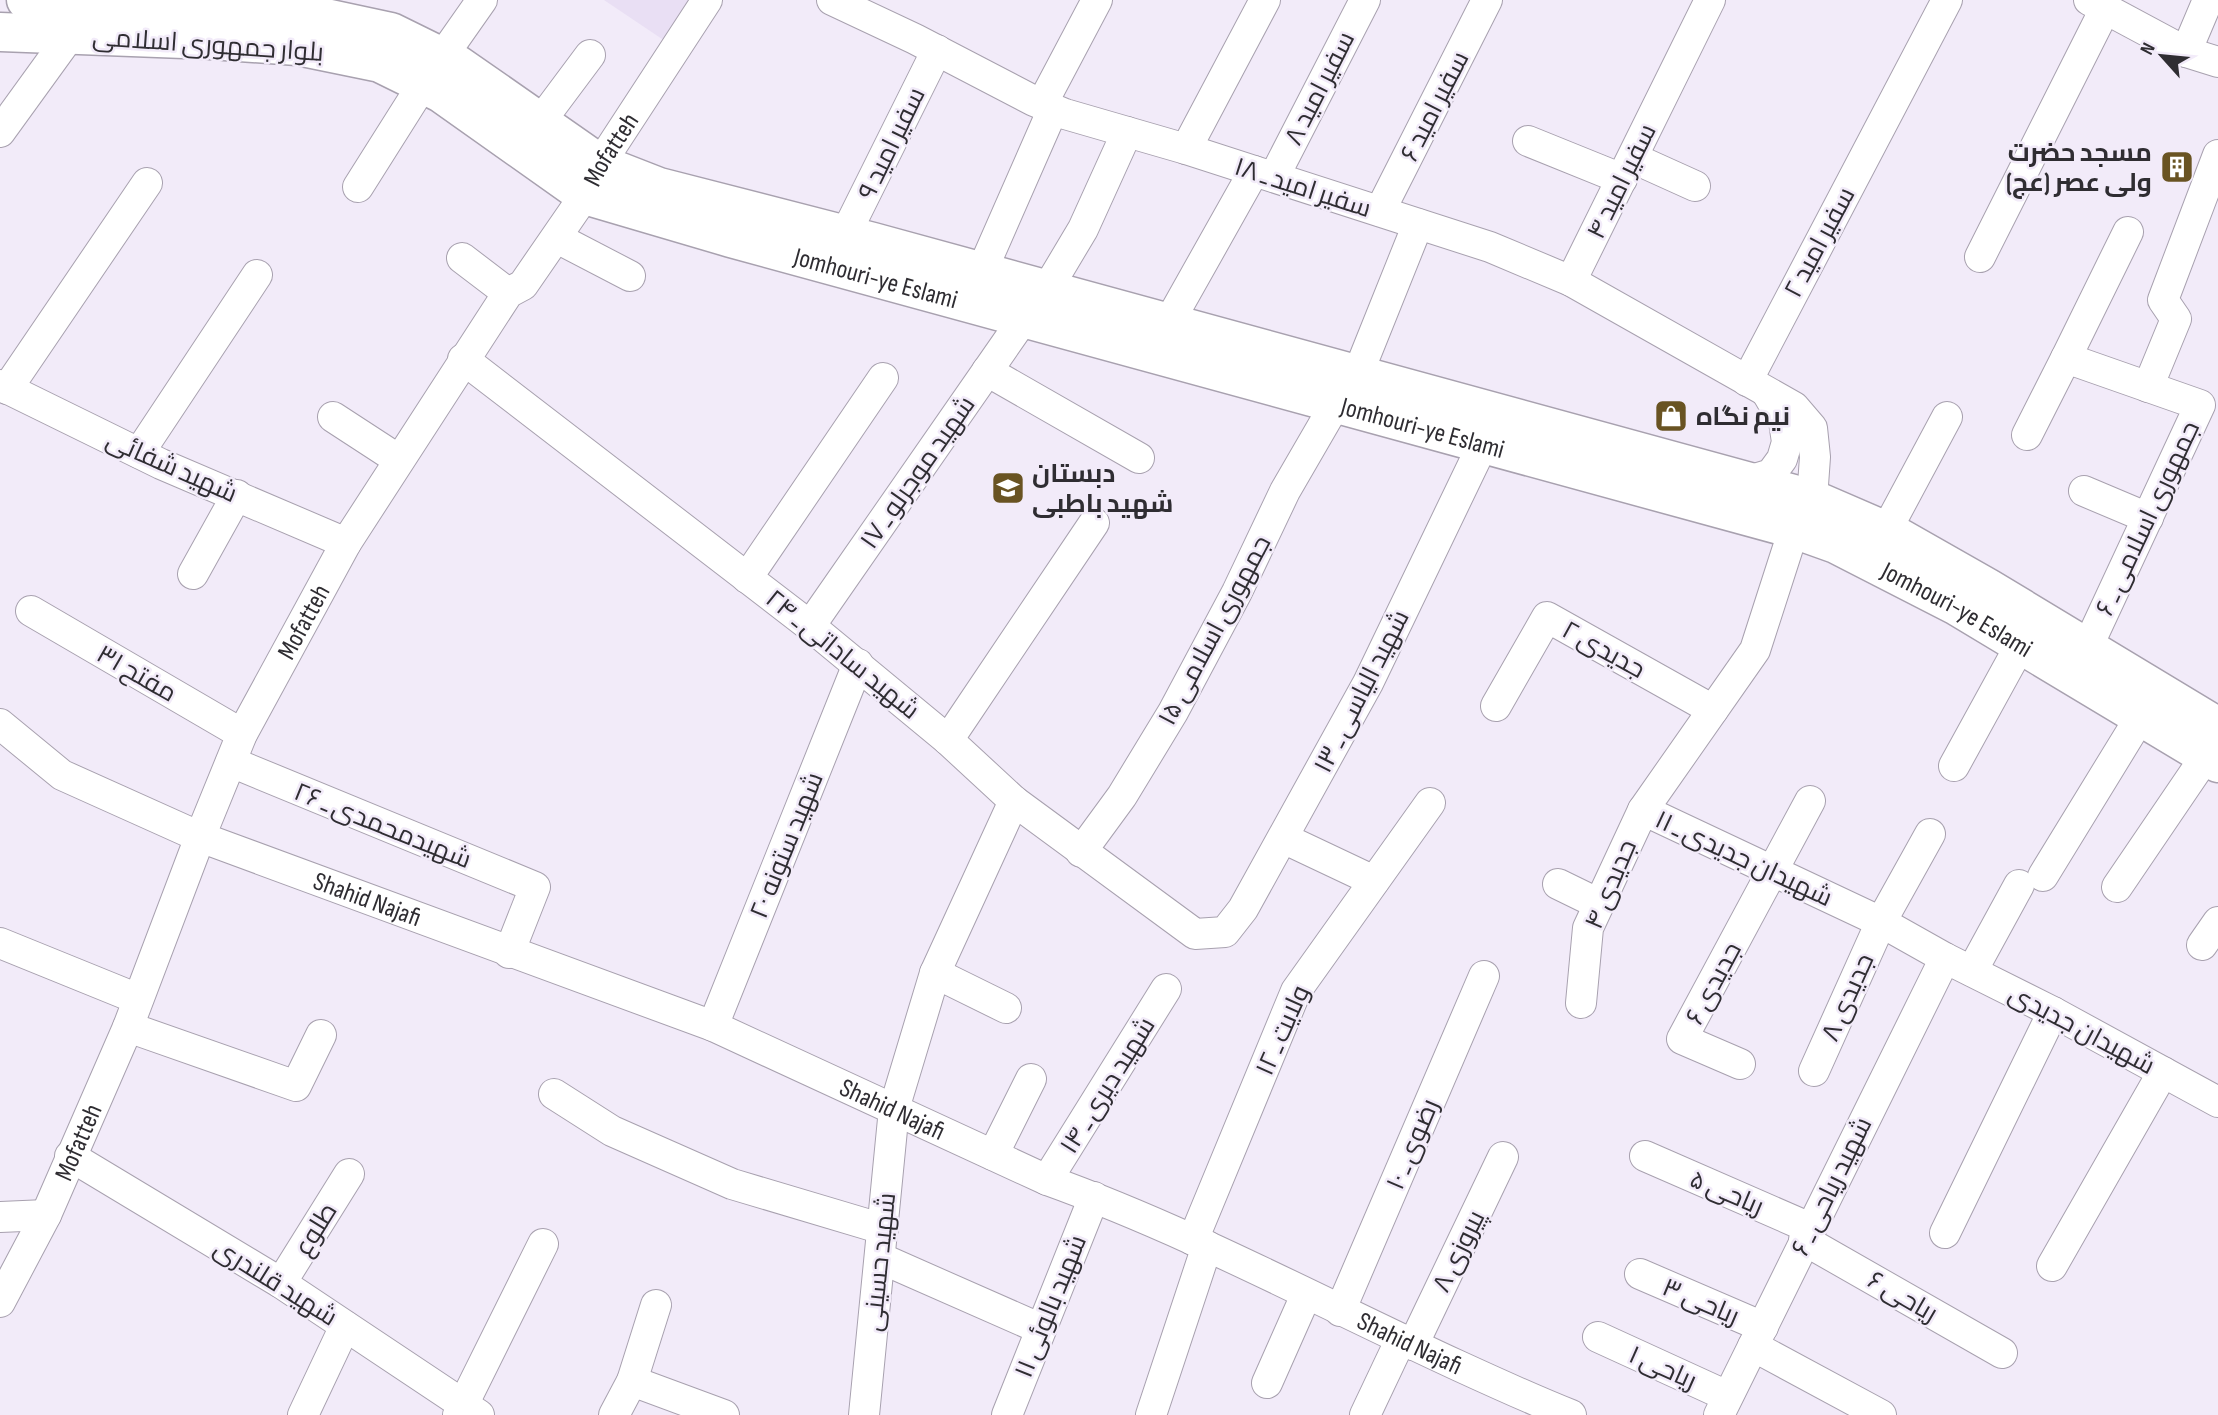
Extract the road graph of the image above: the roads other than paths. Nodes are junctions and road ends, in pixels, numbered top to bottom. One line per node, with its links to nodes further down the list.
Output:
1 (26, 0): 12 (main road, بلوار جمهوری اسلامی)
2 (482, 0): 22 (street)
3 (707, 0): 32 (street, Mofatteh)
4 (832, 0): 18 (street, سفیر امید ـ ۱۸)
5 (1097, 0): 23 (street)
6 (1265, 0): 28 (street)
7 (1365, 0): 31 (street, سفیر امید ۸)
8 (1487, 0): 36 (street, سفیر امید ۶)
9 (1710, 0): 30 (street, سفیر امید ۴)
10 (1947, 0): 55 (street, سفیر امید ۲)
11 (2208, 0): 19 (street)
12 (115, 2): 15 (main road, بلوار جمهوری اسلامی)
13 (271, 5): 15 (main road, بلوار جمهوری اسلامی); 22 (main road, بلوار جمهوری اسلامی)
14 (2097, 5): 19 (street); 41 (street)
15 (163, 22): 17 (main road, بلوار جمهوری اسلامی); 22 (main road, بلوار جمهوری اسلامی)
16 (0, 32): 17 (main road, بلوار جمهوری اسلامی)
17 (71, 34): 25 (street)
18 (937, 50): 23 (street, سفیر امید ـ ۱۸); 39 (street, سفیر امید ۹)
19 (2186, 52): 21 (street)
20 (590, 55): 24 (street)
21 (2218, 61)
22 (433, 70): 24 (main road, بلوار جمهوری اسلامی); 32 (main road, بلوار جمهوری اسلامی); 35 (street)
23 (1047, 106): 26 (street, سفیر امید ـ ۱۸); 43 (street)
24 (540, 122): 32 (main road, بلوار جمهوری اسلامی)
25 (0, 132)
26 (1127, 132): 28 (street, سفیر امید ـ ۱۸); 48 (street, شهید موجرلو ـ ۱۷)
27 (1528, 141): 30 (street)
28 (1186, 149): 31 (street, سفیر امید ـ ۱۸)
29 (2218, 155): 56 (street)
30 (1627, 169): 34 (street); 46 (street, سفیر امید ۴)
31 (1264, 174): 36 (street, سفیر امید ـ ۱۸); 49 (street, سفیر امید ۸)
32 (585, 181): 39 (main road, Jomhouri-ye Eslami); 40 (street, Mofatteh); 47 (street); 48 (main road, Jomhouri-ye Eslami)
33 (147, 183): 54 (street)
34 (1695, 186)
35 (358, 187)
36 (1380, 211): 37 (street, سفیر امید ـ ۱۸)
37 (1419, 224): 46 (street, سفیر امید ـ ۱۸); 57 (street, جمهوری اسلامی ۱۵)
38 (2128, 232): 50 (street)
39 (845, 235): 43 (main road, Jomhouri-ye Eslami)
40 (557, 238): 45 (street); 47 (street, Mofatteh)
41 (1980, 257)
42 (462, 258): 47 (street)
43 (981, 273): 48 (main road, Jomhouri-ye Eslami)
44 (257, 275): 62 (street)
45 (630, 276)
46 (1572, 281): 55 (street, سفیر امید ـ ۱۸)
47 (508, 293): 51 (street, Mofatteh)
48 (1035, 304): 49 (main road, Jomhouri-ye Eslami); 52 (street, شهید موجرلو ـ ۱۷)
49 (1162, 339): 57 (main road, Jomhouri-ye Eslami)
50 (2066, 358): 56 (street, جمهوری اسلامی ـ ۶); 60 (street)
51 (463, 359): 64 (street, Mofatteh); 75 (street, شهید ساداتی ـ ۲۴)
52 (987, 371): 63 (street); 77 (street, شهید موجرلو ـ ۱۷)
53 (883, 378): 75 (street)
54 (4, 387): 62 (street, شهید شفائی)
55 (1757, 387): 66 (street); 69 (street, سفیر امید ـ ۱۸)
56 (2148, 387): 70 (street, جمهوری اسلامی ـ ۶)
57 (1347, 389): 61 (main road, Jomhouri-ye Eslami); 65 (main road, Jomhouri-ye Eslami); 97 (street, جمهوری اسلامی ۱۵)
58 (333, 416): 64 (street)
59 (1947, 417): 72 (street)
60 (2027, 435)
61 (1483, 444): 65 (main road, Jomhouri-ye Eslami); 96 (street, شهید الیاسی ـ ۱۳)
62 (139, 453): 68 (street, شهید شفائی)
63 (1139, 458)
64 (399, 460): 73 (street, Mofatteh)
65 (1664, 474): 66 (main road, Jomhouri-ye Eslami); 69 (main road, Jomhouri-ye Eslami)
66 (1748, 481): 69 (main road, Jomhouri-ye Eslami)
67 (2084, 491): 70 (street)
68 (237, 495): 73 (street, شهید شفائی); 74 (street)
69 (1803, 514): 72 (main road, Jomhouri-ye Eslami); 78 (main road, Jomhouri-ye Eslami); 82 (street, شهیدان جدیدی ـ ۱۱)
70 (2148, 518): 79 (street, جمهوری اسلامی ـ ۶)
71 (1094, 523): 86 (street)
72 (1886, 531): 79 (main road, Jomhouri-ye Eslami)
73 (346, 543): 85 (street, Mofatteh)
74 (193, 574)
75 (747, 578): 77 (street, شهید ساداتی ـ ۲۴)
76 (31, 611): 85 (street, مفتح ۳۱)
77 (810, 626): 80 (street, شهید ساداتی ـ ۲۴)
78 (2021, 644): 83 (main road, Jomhouri-ye Eslami); 89 (street)
79 (2087, 648): 87 (main road, Jomhouri-ye Eslami)
80 (858, 664): 86 (street, شهید ساداتی ـ ۲۴); 116 (street, شهید ستونه ۲۰)
81 (1496, 706): 82 (street, جدیدی ۲)
82 (1713, 710): 93 (street, شهیدان جدیدی ـ ۱۱)
83 (2141, 716): 87 (main road, Jomhouri-ye Eslami); 108 (street)
84 (0, 723): 95 (street, Shahid Najafi)
85 (242, 734): 88 (street, Mofatteh)
86 (948, 740): 90 (street, شهید ساداتی ـ ۲۴)
87 (2214, 749): 101 (street)
88 (232, 762): 95 (street, Mofatteh); 106 (street, شهیدمحمدی ـ ۲۶)
89 (1954, 766)
90 (1014, 801): 97 (street, شهید ساداتی ـ ۲۴); 109 (street, شهید حسینی)
91 (1810, 801): 98 (street)
92 (1430, 803): 99 (street, ولایت ـ ۱۲)
93 (1643, 810): 98 (street, شهیدان جدیدی ـ ۱۱); 102 (street, جدیدی ۴)
94 (1930, 834): 103 (street, جدیدی ۸)
95 (200, 837): 106 (street, Shahid Najafi); 112 (street, Mofatteh)
96 (1283, 838): 99 (street); 104 (street, شهید الیاسی ـ ۱۳)
97 (1081, 852): 104 (street, شهید ساداتی ـ ۲۴)
98 (1773, 871): 103 (street, شهیدان جدیدی ـ ۱۱); 119 (street, جدیدی ۶)
99 (1374, 881): 138 (street, ولایت ـ ۱۲)
100 (1558, 884): 102 (street)
101 (2117, 887)
102 (1599, 904): 113 (street, جدیدی ۴)
103 (1881, 922): 107 (street, شهیدان جدیدی ـ ۱۱); 120 (street, جدیدی ۸)
104 (1225, 932)
105 (0, 943): 112 (street)
106 (509, 953): 116 (street, Shahid Najafi)
107 (1945, 958): 108 (street, شهیدان جدیدی); 137 (street, شهید ریاحی ـ ۶)
108 (1972, 971): 115 (street, شهیدان جدیدی)
109 (935, 973): 114 (street); 125 (street, شهید حسینی)
110 (1484, 976): 147 (street, رضوی ـ ۱۰)
111 (1166, 989): 131 (street, شهید دیری ـ ۱۴)
112 (138, 999): 117 (street, Mofatteh)
113 (1581, 1003)
114 (1006, 1007)
115 (2053, 1012): 121 (street, شهیدان جدیدی); 136 (street)
116 (713, 1026): 125 (street, Shahid Najafi)
117 (128, 1027): 118 (street); 127 (street, Mofatteh)
118 (321, 1035)
119 (1740, 1064)
120 (1814, 1071)
121 (2163, 1072): 124 (street, شهیدان جدیدی); 141 (street)
122 (1031, 1079): 126 (street)
123 (554, 1094): 135 (street)
124 (2218, 1102)
125 (894, 1109): 126 (street, Shahid Najafi); 135 (street, شهید حسینی)
126 (993, 1155): 131 (street, Shahid Najafi)
127 (70, 1156): 133 (street, Mofatteh); 143 (street, شهید قلندری)
128 (1645, 1156): 137 (street, ریاحی ۵)
129 (1503, 1157): 152 (street, پیروزی ۸)
130 (349, 1174): 143 (street, طلوع)
131 (1047, 1180): 132 (street, Shahid Najafi)
132 (1094, 1197): 138 (street, Shahid Najafi); 149 (street, شهید بالوئی ۱۱)
133 (46, 1215): 134 (street); 144 (street, Mofatteh)
134 (0, 1217)
135 (883, 1229): 140 (street, شهید حسینی)
136 (1945, 1233)
137 (1807, 1234): 151 (street, شهید ریاحی ـ ۶); 153 (street, ریاحی ۶)
138 (1200, 1243): 145 (street, Shahid Najafi); 164 (street, ولایت ـ ۱۲)
139 (543, 1244): 158 (street)
140 (880, 1258): 149 (street); 162 (street, شهید حسینی)
141 (2052, 1266)
142 (1640, 1274): 151 (street, ریاحی ۳)
143 (281, 1283): 148 (street, شهید قلندری)
144 (3, 1289)
145 (1306, 1295): 147 (street, Shahid Najafi); 155 (street)
146 (656, 1306): 154 (street)
147 (1340, 1311): 152 (street, Shahid Najafi)
148 (345, 1326): 158 (street, شهید قلندری); 159 (street)
149 (1041, 1329): 163 (street, شهید بالوئی ۱۱)
150 (1598, 1337): 157 (street, ریاحی ۱)
151 (1758, 1337): 157 (street, شهید ریاحی ـ ۶); 167 (street, ریاحی ۳)
152 (1407, 1342): 156 (street, Shahid Najafi); 165 (street, پیروزی ۸)
153 (2002, 1353)
154 (632, 1381): 160 (street); 161 (street)
155 (1267, 1383)
156 (1514, 1404): 166 (street, Shahid Najafi)
157 (1723, 1405)
158 (467, 1411)
159 (303, 1415)
160 (614, 1415)
161 (724, 1415)
162 (864, 1415)
163 (1007, 1415)
164 (1151, 1415)
165 (1365, 1415)
166 (1571, 1415)
167 (1881, 1415)

